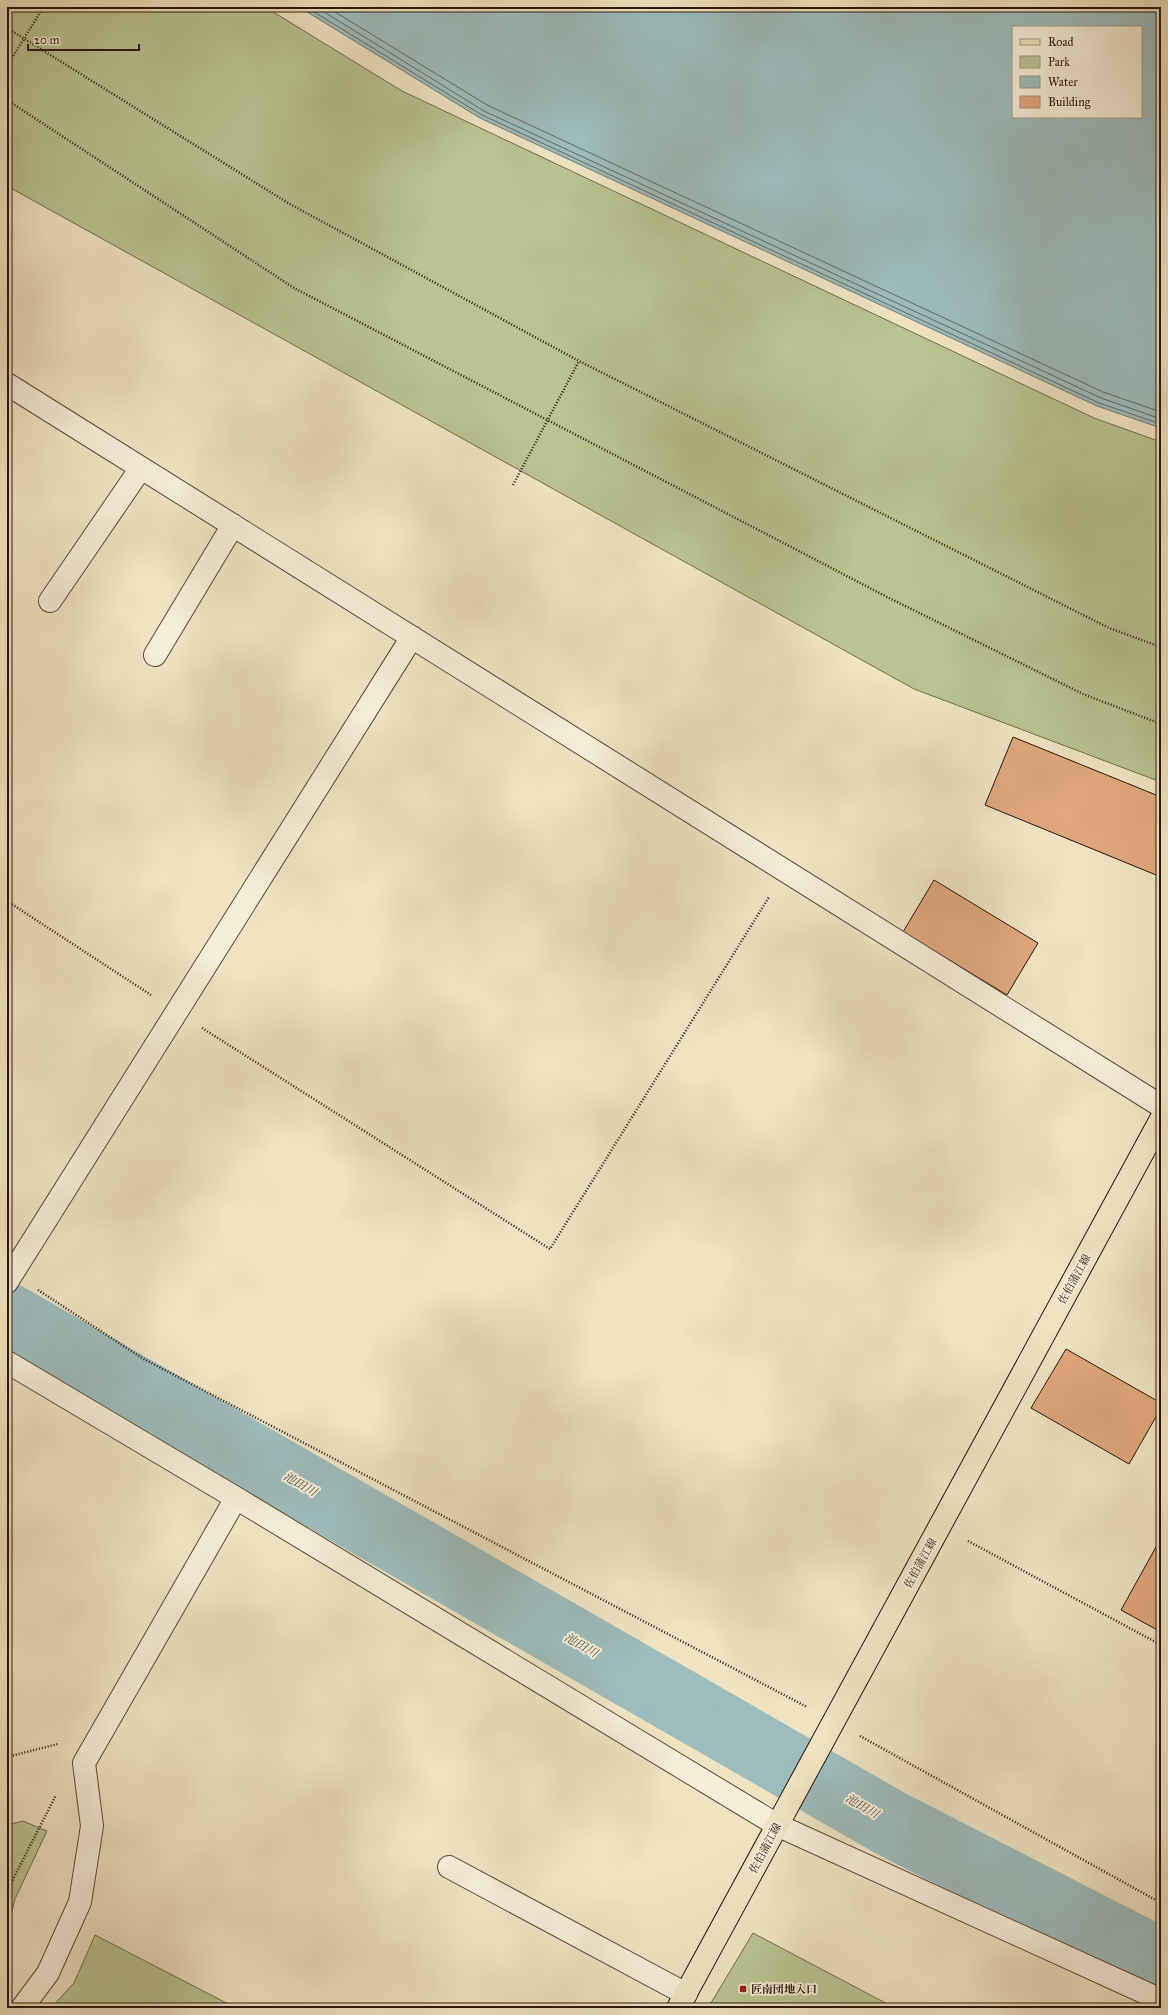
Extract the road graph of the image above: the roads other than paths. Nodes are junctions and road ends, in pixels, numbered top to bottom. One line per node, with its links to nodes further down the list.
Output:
1 (7, 384): 2 (street)
2 (141, 468): 3 (street); 4 (street)
3 (233, 525): 5 (street); 6 (street)
4 (50, 601)
5 (412, 637): 7 (street); 9 (street)
6 (155, 655)
7 (1161, 1106)
8 (1161, 1119): 12 (main road, 佐伯蒲江線)
9 (10, 1278)
10 (7, 1362): 11 (street)
11 (236, 1498): 12 (street); 16 (street)
12 (777, 1825): 14 (street); 15 (main road, 佐伯蒲江線)
13 (448, 1867): 15 (street)
14 (1161, 2000)
15 (682, 2001)
16 (22, 2008)

